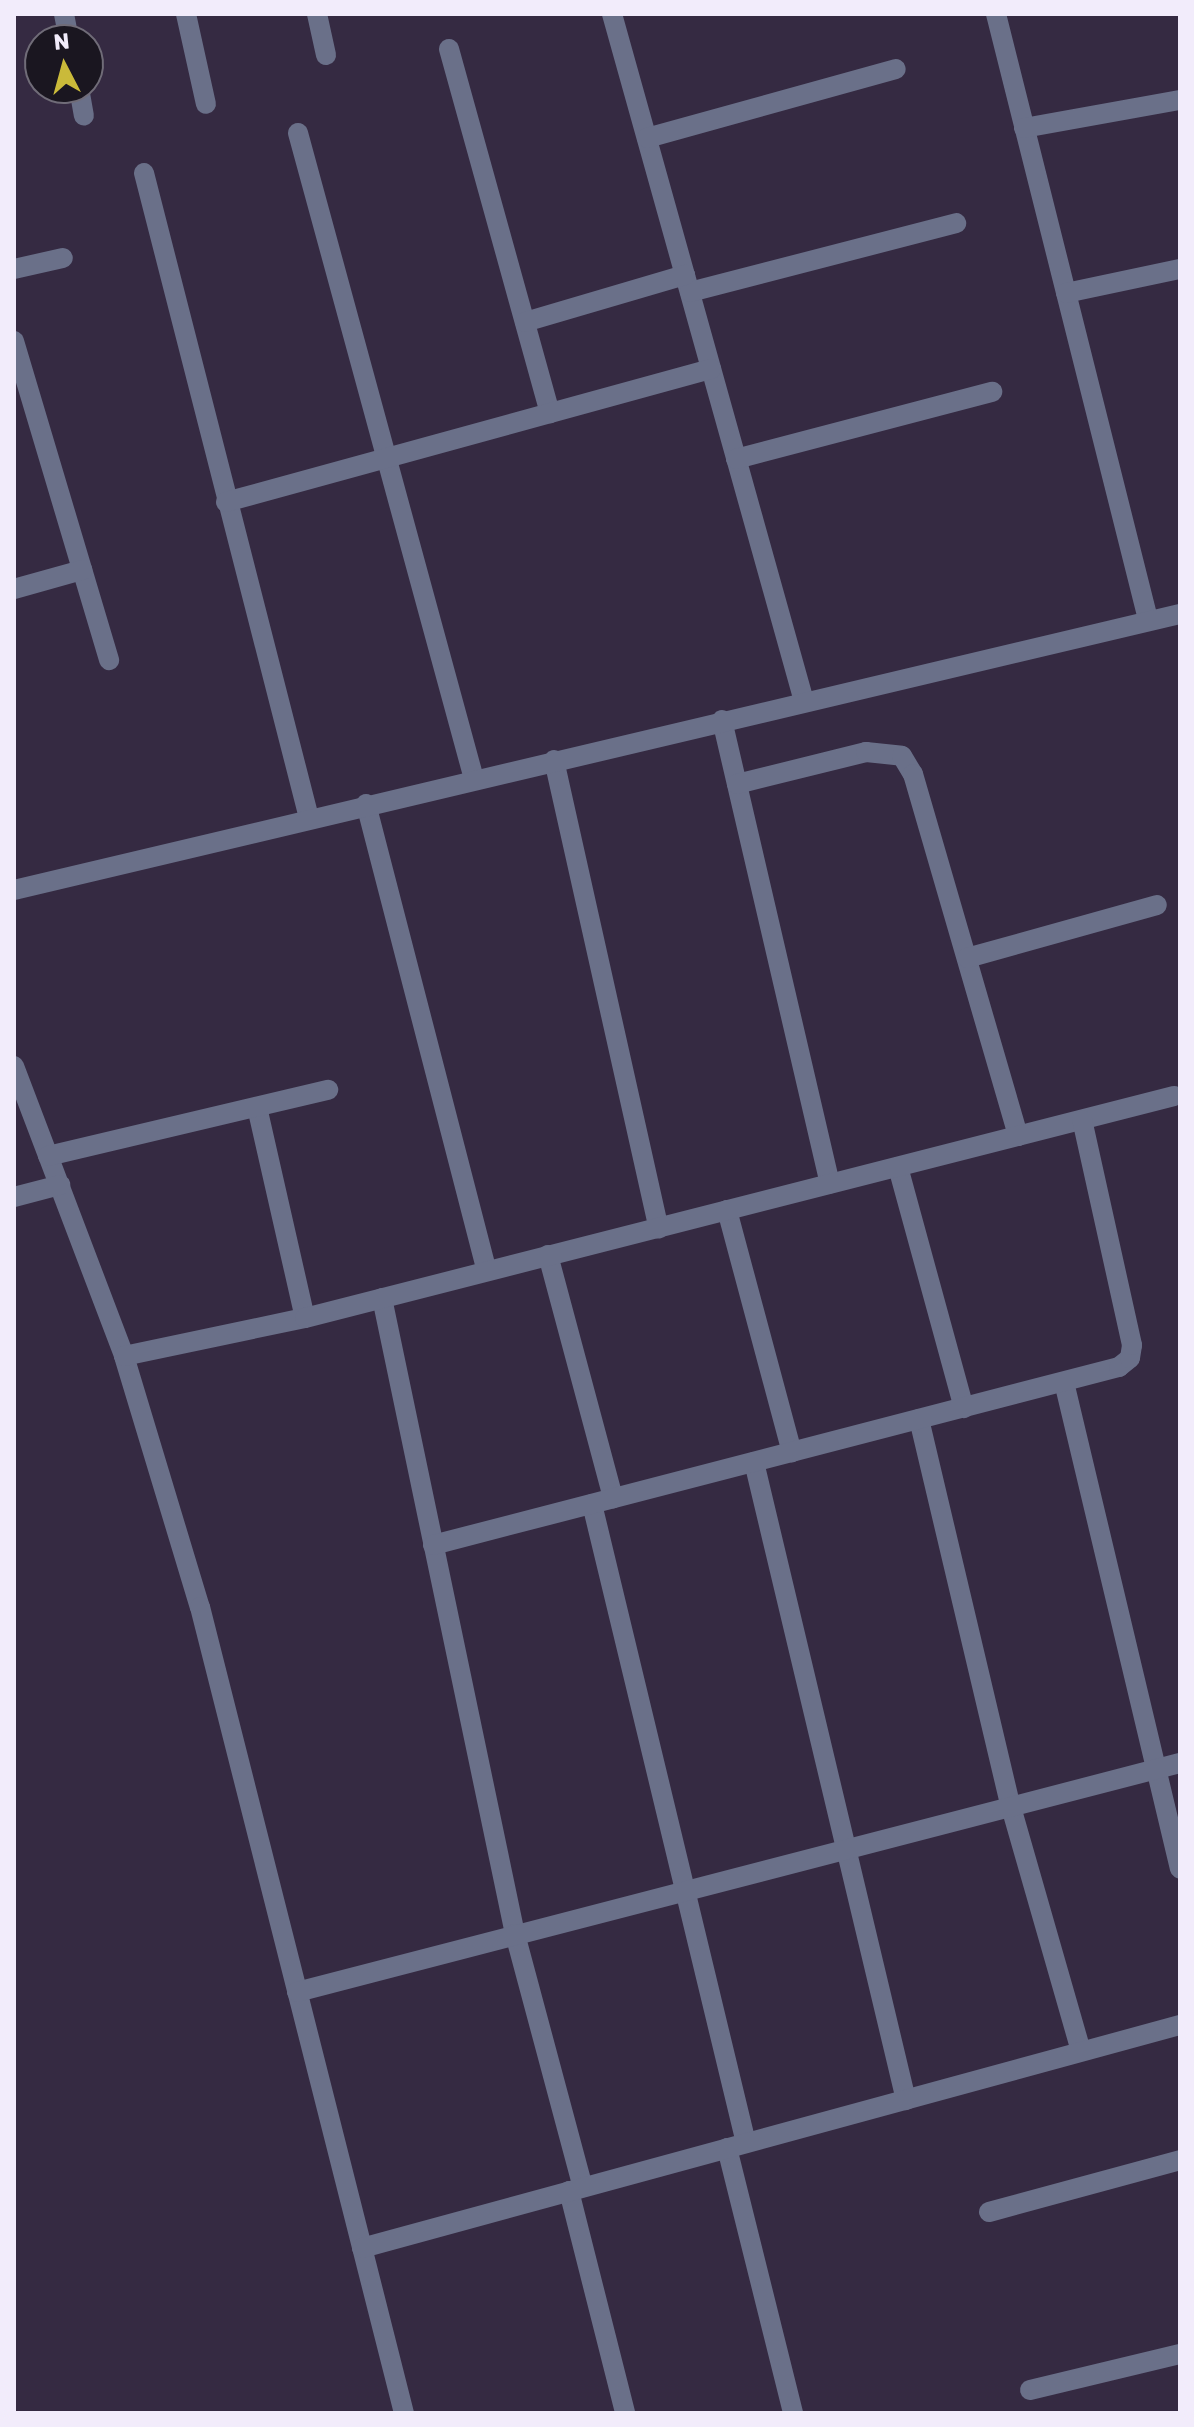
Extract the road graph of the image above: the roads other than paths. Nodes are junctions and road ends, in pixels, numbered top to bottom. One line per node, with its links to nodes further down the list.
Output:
1 (186, 14): 10 (street)
2 (317, 14): 6 (street)
3 (612, 14): 14 (street)
4 (996, 14): 12 (street)
5 (449, 49): 22 (street)
6 (326, 55)
7 (896, 69): 14 (street)
8 (1180, 100): 12 (street)
9 (82, 104): 11 (street)
10 (206, 104)
11 (84, 116)
12 (1024, 128): 21 (street)
13 (298, 133): 27 (street)
14 (647, 138): 20 (street)
15 (144, 173): 29 (street)
16 (956, 223): 20 (street)
17 (63, 258): 18 (street)
18 (14, 269)
19 (1180, 269): 21 (street)
20 (688, 284): 22 (street); 24 (street)
21 (1066, 293): 33 (street)
22 (525, 322): 26 (street)
23 (14, 341): 30 (street)
24 (711, 369): 26 (street); 28 (street)
25 (992, 392): 28 (street)
26 (550, 413): 27 (street)
27 (390, 457): 29 (street); 38 (street)
28 (736, 459): 35 (street)
29 (226, 502): 41 (street)
30 (82, 570): 31 (street); 34 (street)
31 (14, 589)
32 (1180, 614): 33 (street)
33 (1148, 619): 35 (street)
34 (109, 660)
35 (804, 701): 36 (street)
36 (722, 720): 37 (street); 39 (street)
37 (554, 760): 38 (street); 57 (street)
38 (474, 779): 40 (street)
39 (737, 784): 44 (street); 53 (street)
40 (366, 804): 41 (street); 59 (street)
41 (309, 818): 42 (street)
42 (14, 890)
43 (1157, 905): 44 (street)
44 (967, 958): 50 (street)
45 (14, 1066): 51 (street)
46 (328, 1090): 48 (street)
47 (1174, 1096): 49 (street)
48 (257, 1107): 51 (street); 61 (street)
49 (1082, 1120): 50 (street); 63 (street)
50 (1018, 1136): 52 (street)
51 (48, 1156): 54 (street)
52 (898, 1167): 53 (street); 64 (street)
53 (830, 1184): 56 (street)
54 (60, 1185): 55 (street); 62 (street)
55 (14, 1197)
56 (727, 1210): 57 (street); 66 (street)
57 (659, 1228): 58 (street)
58 (548, 1255): 59 (street); 68 (street)
59 (487, 1271): 60 (street)
60 (382, 1298): 61 (street); 70 (street)
61 (305, 1318): 62 (street)
62 (124, 1356): 78 (street)
63 (1064, 1382): 64 (street); 72 (street)
64 (964, 1408): 65 (street)
65 (919, 1419): 66 (street); 73 (street)
66 (792, 1452): 67 (street)
67 (754, 1462): 68 (street); 74 (street)
68 (613, 1498): 69 (street)
69 (592, 1504): 70 (street); 76 (street)
70 (433, 1545): 77 (street)
71 (1180, 1763): 72 (street)
72 (1156, 1769): 73 (street); 75 (street)
73 (1011, 1807): 74 (street); 80 (street)
74 (848, 1849): 76 (street); 81 (street)
75 (1180, 1868)
76 (689, 1889): 77 (street); 82 (street)
77 (515, 1934): 78 (street); 84 (street)
78 (297, 1992): 86 (street)
79 (1180, 2025): 80 (street)
80 (1081, 2051): 81 (street)
81 (906, 2100): 82 (street)
82 (736, 2146): 84 (street); 91 (street)
83 (1180, 2160): 85 (street)
84 (576, 2189): 86 (street); 90 (street)
85 (989, 2212)
86 (362, 2248): 89 (street)
87 (1180, 2354): 88 (street)
88 (1030, 2390)
89 (404, 2413)
90 (625, 2413)
91 (793, 2413)

